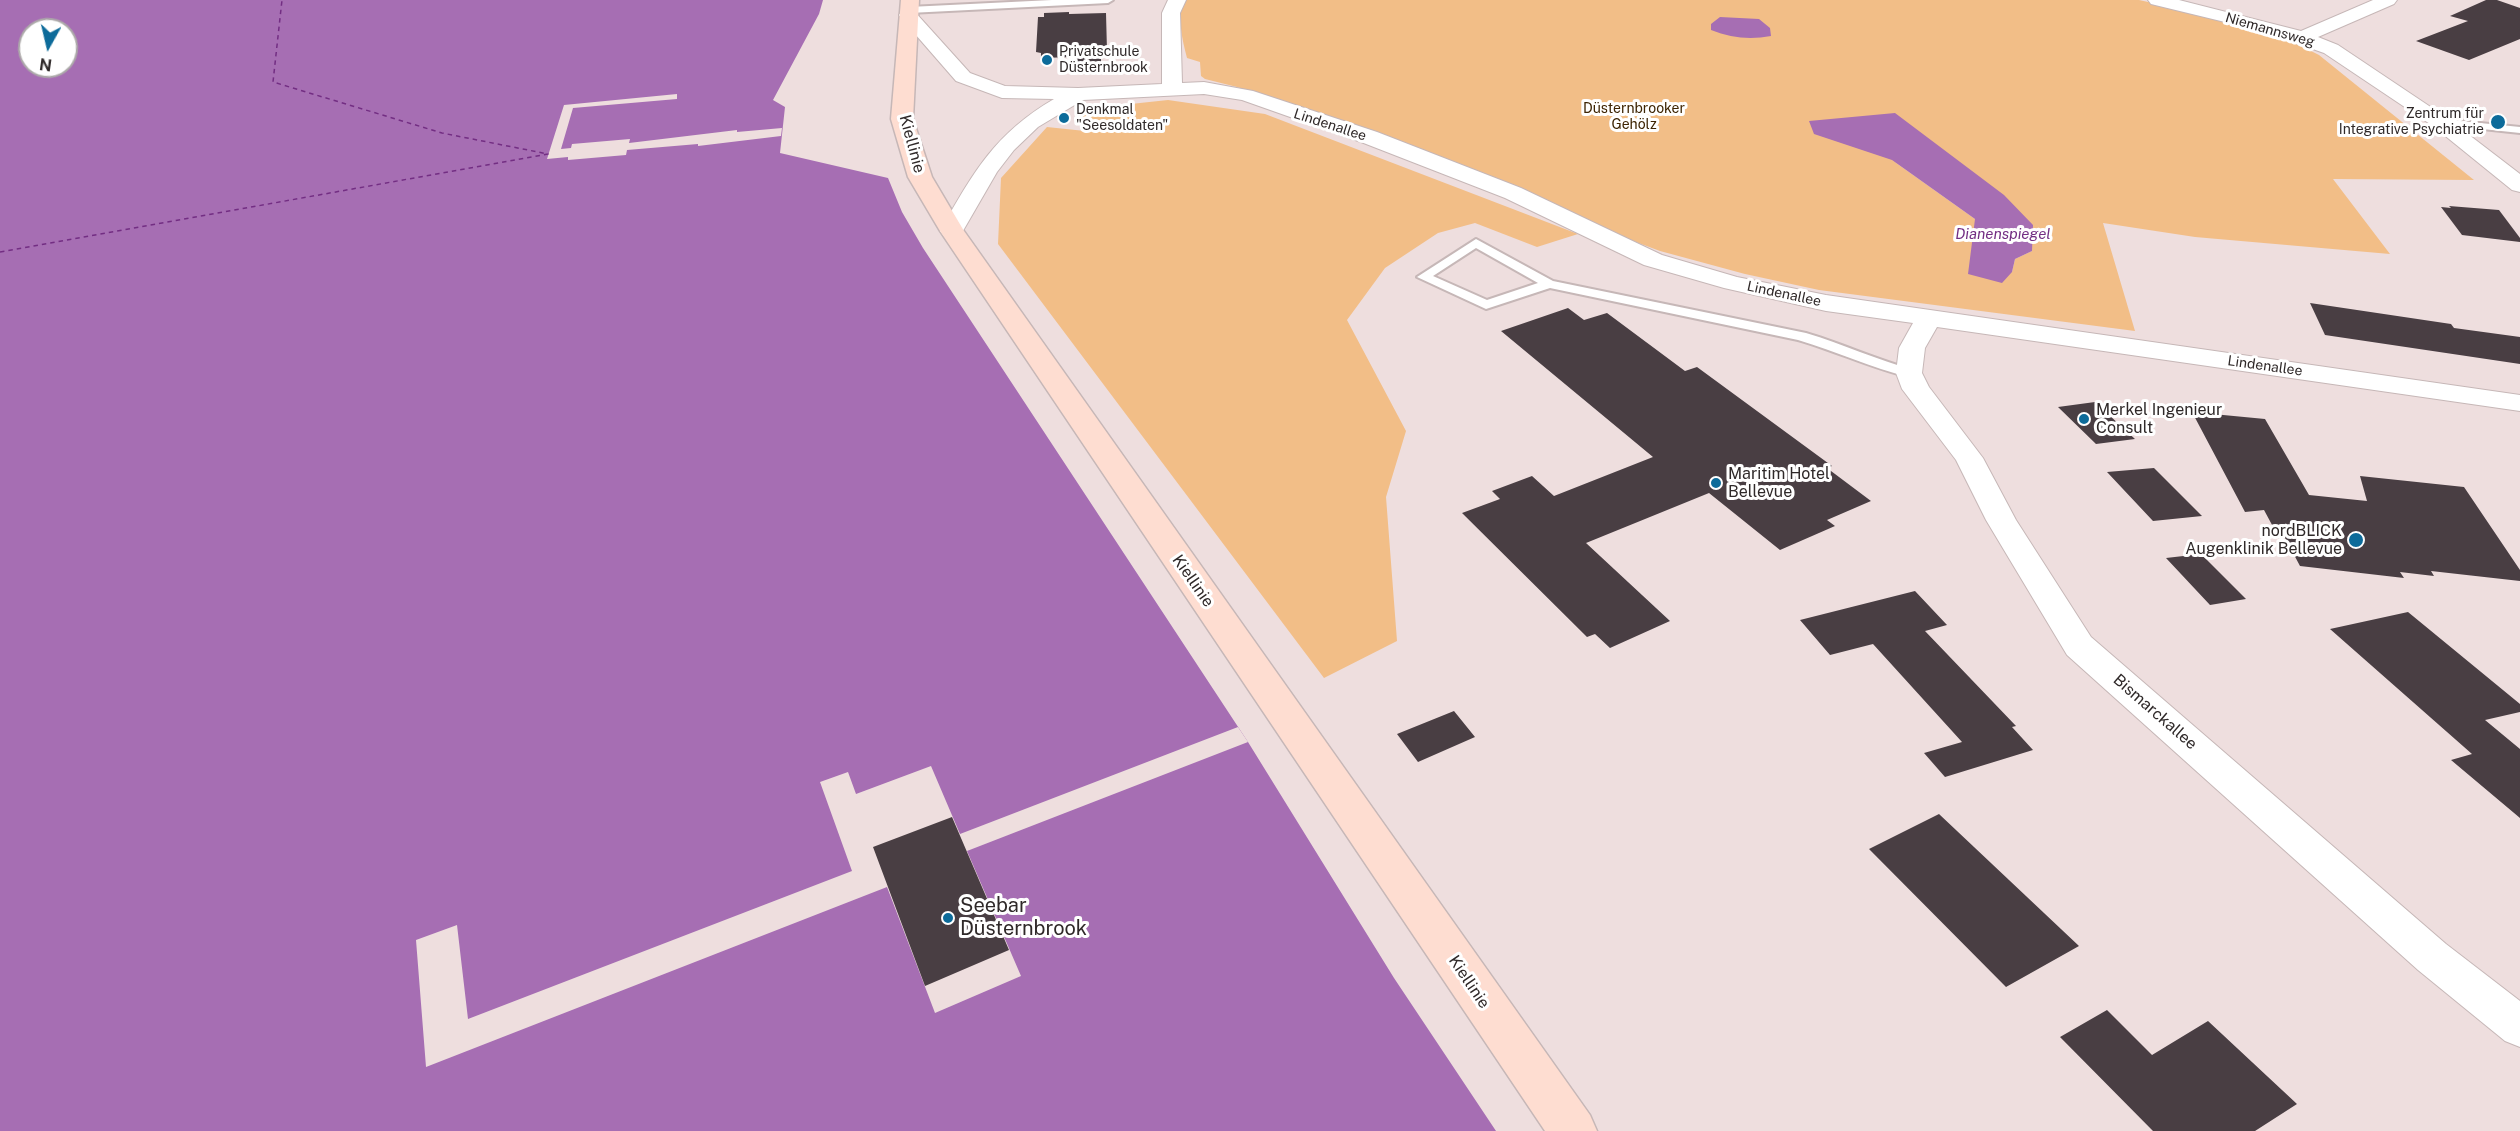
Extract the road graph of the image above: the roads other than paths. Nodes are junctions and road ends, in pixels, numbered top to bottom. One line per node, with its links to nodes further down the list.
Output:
1 (1108, 0): 5 (lane)
2 (1177, 0): 7 (street)
3 (2157, 0): 6 (street, Niemannsweg)
4 (2388, 0): 6 (street)
5 (909, 8): 8 (street, Lindenallee); 12 (street, Kiellinie)
6 (2302, 37): 9 (street, Niemannsweg)
7 (1172, 88): 8 (street, Lindenallee); 14 (street, Lindenallee)
8 (1078, 94): 12 (street, Lindenallee)
9 (2440, 122): 10 (lane); 11 (street, Niemannsweg)
10 (2520, 130)
11 (2520, 184)
12 (952, 231): 18 (street, Kiellinie)
13 (1549, 284): 13 (lane); 15 (lane)
14 (1929, 317): 15 (street); 16 (street, Lindenallee)
15 (1909, 373): 17 (street, Bismarckallee)
16 (2520, 403)
17 (2520, 1027)
18 (1573, 1131)

